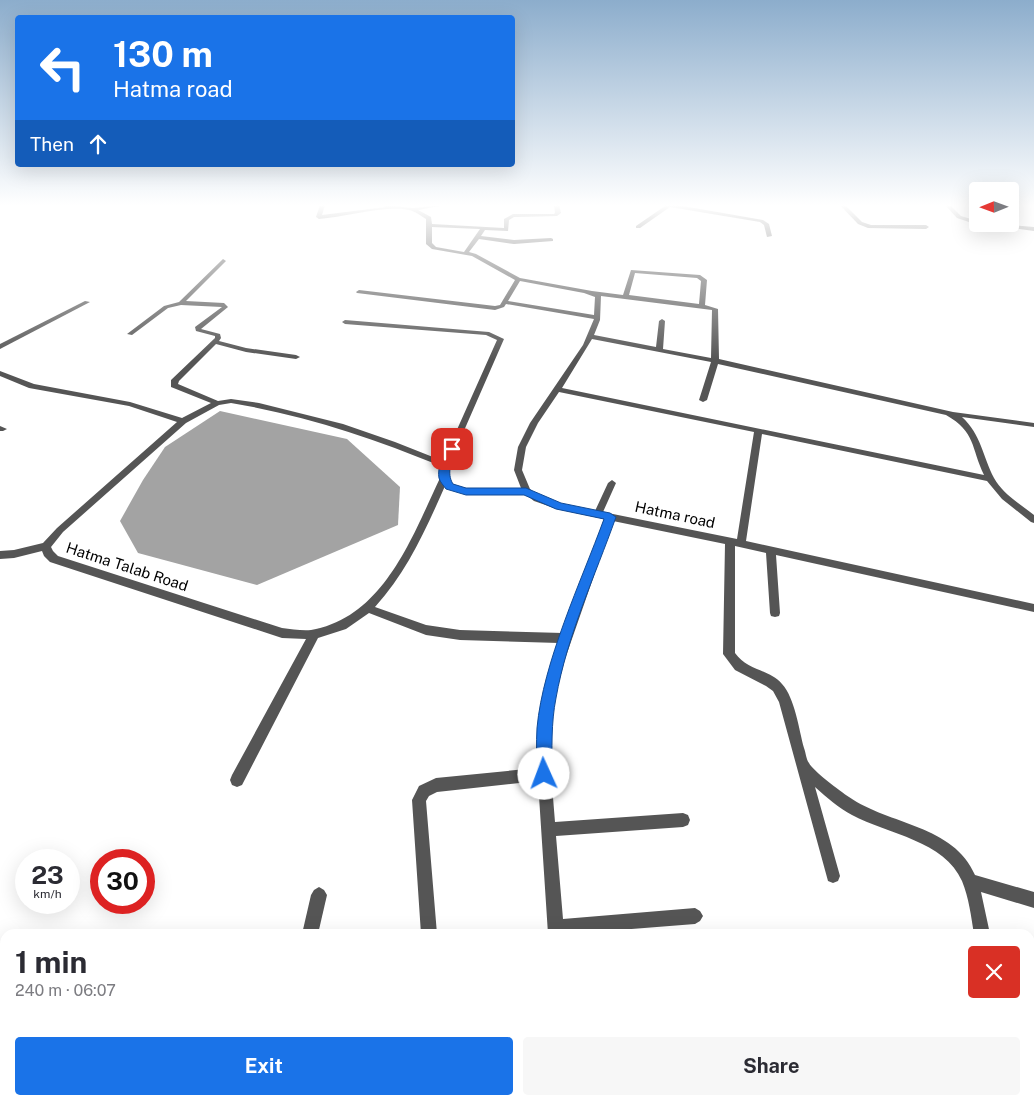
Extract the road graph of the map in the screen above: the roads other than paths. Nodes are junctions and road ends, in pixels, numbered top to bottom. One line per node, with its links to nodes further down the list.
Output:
1 (477, 257): 3 (street)
2 (223, 261): 9 (street)
3 (518, 279): 5 (street); 8 (street)
4 (359, 292): 8 (street)
5 (596, 295): 6 (street); 11 (street)
6 (626, 296): 10 (street); 10 (street)
7 (87, 302): 17 (street)
8 (505, 302): 11 (street)
9 (181, 303): 14 (street); 16 (street)
10 (702, 306): 20 (street)
11 (596, 317): 15 (street)
12 (662, 321): 18 (street)
13 (345, 322): 29 (street)
14 (130, 334)
15 (592, 337): 18 (street); 22 (street)
16 (215, 342): 19 (street); 24 (street)
17 (0, 347)
18 (659, 350): 20 (street)
19 (296, 357)
20 (716, 361): 23 (street); 25 (street)
21 (0, 374): 26 (street)
22 (558, 389): 28 (street); 33 (street)
23 (703, 400)
24 (217, 403): 26 (street, Hatma Talab Road); 29 (street, Hatma Talab Road)
25 (949, 413): 27 (street); 31 (street)
26 (183, 421): 37 (street, Hatma Talab Road)
27 (1034, 425)
28 (758, 431): 31 (street); 36 (street)
29 (446, 465): 30 (street, Hatma Talab Road)
30 (444, 478): 33 (street); 41 (street, Hatma Talab Road)
31 (990, 479): 35 (street)
32 (612, 483): 34 (street)
33 (526, 491): 34 (street, Hatma road)
34 (604, 516): 36 (street, Hatma road); 44 (street)
35 (1034, 520)
36 (736, 543): 38 (street, Hatma road); 45 (street)
37 (46, 546): 39 (street); 43 (street, Hatma Talab Road)
38 (771, 551): 40 (street, Hatma road); 42 (street)
39 (0, 556)
40 (1034, 608)
41 (369, 609): 43 (street, Hatma Talab Road); 44 (street)
42 (775, 613)
43 (313, 636): 47 (street)
44 (566, 638): 46 (street)
45 (805, 769): 50 (street); 51 (street)
46 (544, 774): 49 (street); 56 (street)
47 (237, 780)
48 (683, 820): 49 (street)
49 (548, 829): 57 (street)
50 (833, 876)
51 (972, 882): 53 (street); 59 (street)
52 (319, 895): 55 (street)
53 (1034, 900)
54 (695, 916): 58 (street)
55 (311, 929)
56 (429, 929)
57 (556, 929)
58 (566, 929)
59 (981, 929)

